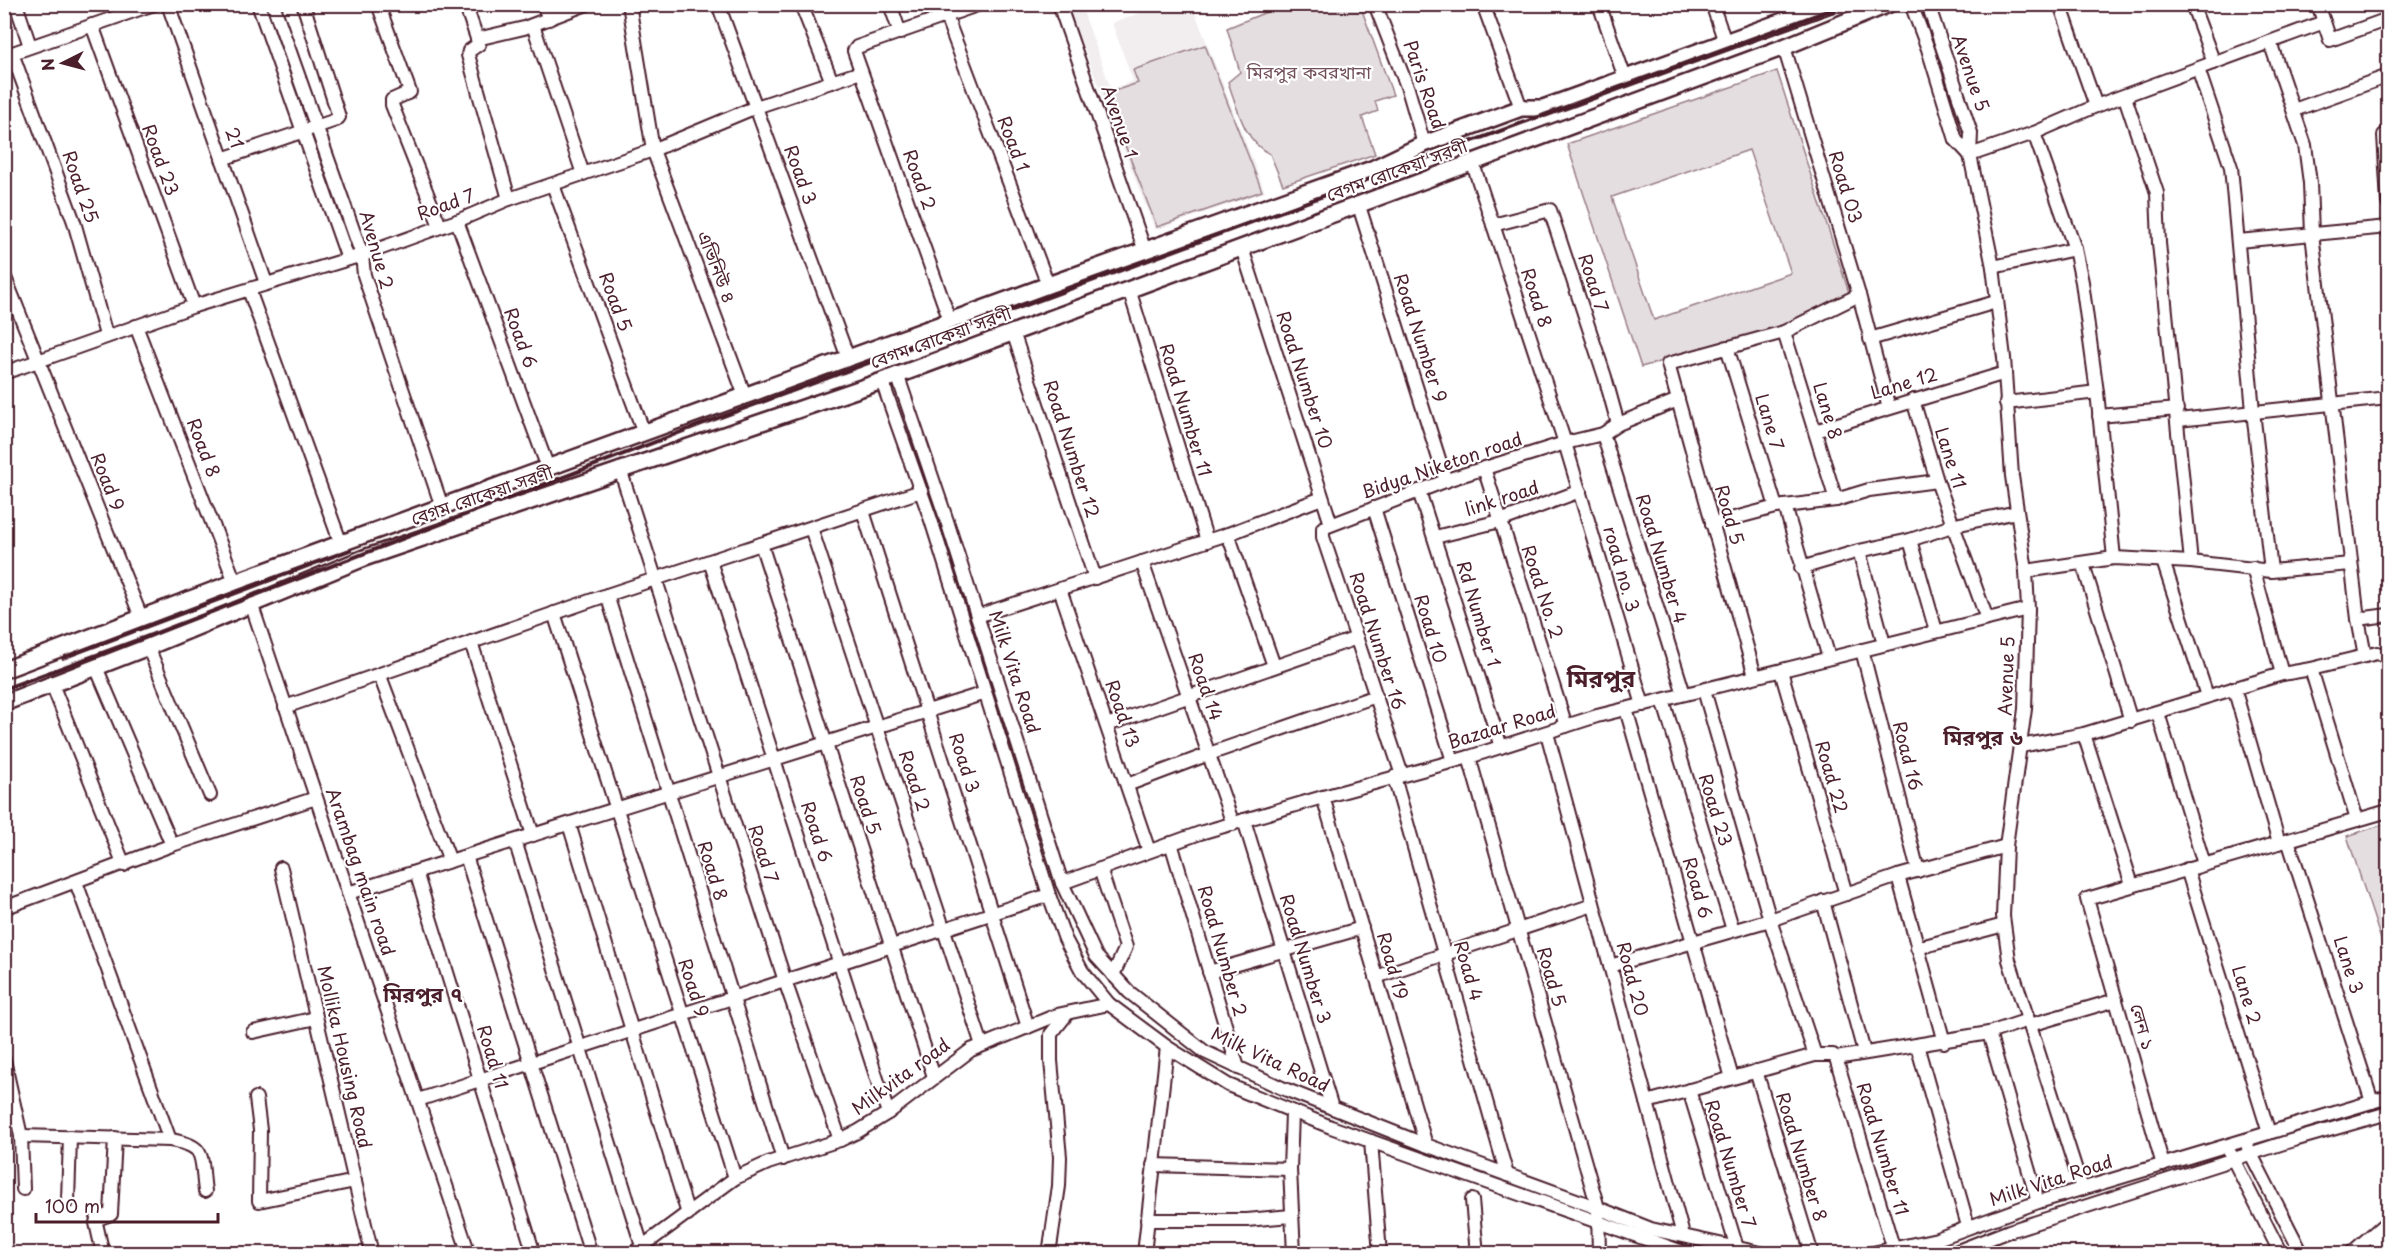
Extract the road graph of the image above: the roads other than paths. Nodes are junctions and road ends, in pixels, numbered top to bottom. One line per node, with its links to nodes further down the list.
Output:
1 (16, 4): 38 (street)
2 (154, 4): 32 (street)
3 (168, 4): 59 (street, 21)
4 (258, 4): 53 (street, Avenue 2)
5 (273, 4): 52 (street, Avenue 2)
6 (303, 4): 52 (street)
7 (378, 4): 68 (street)
8 (465, 4): 35 (street)
9 (543, 4): 29 (street)
10 (587, 4): 29 (street)
11 (629, 4): 57 (street, এভিনিউ ৪)
12 (718, 4): 49 (street, Road 3)
13 (801, 4): 46 (street)
14 (890, 4): 34 (street)
15 (1375, 4): 56 (street, Paris Road)
16 (1483, 4): 50 (street)
17 (1599, 4): 45 (street)
18 (1712, 4): 36 (street)
19 (1889, 4): 39 (main road, বেগম রোকেয়া সরণী)
20 (1928, 4): 58 (street, Avenue 5)
21 (2060, 4): 48 (street)
22 (2192, 4): 41 (street)
23 (2318, 4): 31 (street)
24 (1059, 5): 74 (street, Avenue 1)
25 (973, 6): 28 (street)
26 (1822, 6): 36 (main road, বেগম রোকেয়া সরণী)
27 (1911, 6): 58 (street)
28 (946, 16): 34 (street); 80 (street, Road 1)
29 (549, 19): 33 (street)
30 (2388, 19): 31 (street)
31 (2324, 22): 37 (street)
32 (92, 25): 38 (street); 85 (street, Road 23)
33 (533, 25): 35 (street); 61 (street)
34 (900, 33): 43 (street, Road 2)
35 (477, 39): 63 (street)
36 (1725, 42): 45 (main road, বেগম রোকেয়া সরণী)
37 (2270, 42): 41 (street); 51 (street)
38 (30, 46): 40 (street)
39 (1784, 48): 60 (main road, বেগম রোকেয়া সরণী); 83 (street, Road 03)
40 (8, 54): 90 (street, Road 25)
41 (2214, 63): 42 (street)
42 (2198, 69): 47 (street); 71 (street)
43 (861, 72): 46 (street); 86 (street, Road 2)
44 (2388, 76): 51 (street)
45 (1625, 78): 50 (main road, বেগম রোকেয়া সরণী)
46 (832, 82): 49 (street)
47 (2125, 97): 48 (street); 108 (street)
48 (2096, 106): 54 (street)
49 (756, 108): 57 (street); 93 (street, Road 3)
50 (1521, 108): 56 (main road, বেগম রোকেয়া সরণী)
51 (2294, 110): 70 (street)
52 (316, 127): 53 (street); 75 (street, Avenue 2)
53 (302, 131): 59 (street); 76 (street, Avenue 2)
54 (2034, 133): 58 (street); 73 (street)
55 (2384, 135): 64 (street)
56 (1424, 144): 74 (main road, বেগম রোকেয়া সরণী)
57 (653, 150): 61 (street, Road 7); 100 (street, এভিনিউ ৪)
58 (1970, 155): 77 (street, Avenue 5)
59 (222, 159): 79 (street, 21)
60 (1473, 164): 65 (main road, বেগম রোকেয়া সরণী); 67 (street, Road 8)
61 (583, 174): 62 (street, Road 7)
62 (553, 184): 63 (street, Road 7); 112 (street, Road 5)
63 (509, 199): 66 (street, Road 7)
64 (2388, 202)
65 (1359, 206): 72 (main road, বেগম রোকেয়া সরণী); 118 (street, Road Number 9)
66 (457, 221): 68 (street, Road 7); 115 (street, Road 6)
67 (1493, 225): 110 (street, Road 7); 114 (street, Road 8)
68 (440, 226): 75 (street, Road 7)
69 (2388, 226): 70 (street)
70 (2312, 234): 71 (street); 105 (street)
71 (2238, 241): 107 (street)
72 (1242, 248): 81 (main road, বেগম রোকেয়া সরণী); 123 (street, Road Number 10)
73 (2075, 249): 77 (street); 99 (street)
74 (1145, 251): 80 (main road, বেগম রোকেয়া সরণী)
75 (362, 255): 76 (street, Road 7); 126 (street, Avenue 2)
76 (348, 259): 79 (street, Road 7)
77 (1993, 267): 84 (street, Avenue 5)
78 (4, 275): 94 (street, Road 9)
79 (266, 284): 82 (street, Road 7)
80 (1048, 285): 86 (main road, বেগম রোকেয়া সরণী)
81 (1129, 289): 88 (main road, বেগম রোকেয়া সরণী); 138 (street, Road Number 11)
82 (249, 290): 85 (street, Road 7); 139 (street)
83 (1859, 294): 89 (street); 91 (street, Road 03)
84 (1996, 302): 91 (street); 96 (street, Avenue 5)
85 (194, 306): 87 (street, Road 7)
86 (951, 321): 93 (main road, বেগম রোকেয়া সরণী)
87 (136, 326): 90 (street, Road 7); 155 (street, Road 8)
88 (1013, 332): 97 (main road, বেগম রোকেয়া সরণী); 154 (street, Road Number 12)
89 (1784, 332): 92 (street); 111 (street, Lane 8)
90 (106, 335): 94 (street, Road 7)
91 (1870, 339): 106 (street, Road 03)
92 (1727, 348): 102 (street, Road 5); 125 (street, Lane 7)
93 (848, 358): 100 (main road, বেগম রোকেয়া সরণী)
94 (40, 360): 95 (street, Road 7); 163 (street, Road 9)
95 (4, 373)
96 (2005, 373): 103 (street, Lane 12); 104 (street, Avenue 5)
97 (897, 374): 98 (main road, বেগম রোকেয়া সরণী); 162 (street, Milk Vita Road)
98 (882, 381): 117 (main road, বেগম রোকেয়া সরণী); 122 (street, Milk Vita Road)
99 (2097, 392): 104 (street); 109 (street)
100 (746, 396): 112 (main road, বেগম রোকেয়া সরণী)
101 (2388, 398): 105 (street)
102 (1678, 400): 110 (street); 132 (street, Road 5)
103 (1912, 400): 106 (street, Lane 12); 119 (street, Lane 11)
104 (2006, 403): 129 (street, Avenue 5)
105 (2332, 404): 107 (street); 148 (street)
106 (1889, 408): 111 (street, Lane 12)
107 (2253, 411): 108 (street); 151 (street)
108 (2178, 414): 109 (street); 146 (street)
109 (2099, 416): 142 (street)
110 (1618, 424): 113 (street)
111 (1815, 431): 124 (street, Lane 8)
112 (644, 433): 115 (main road, বেগম রোকেয়া সরণী)
113 (1603, 434): 114 (street, Bidya Niketon road); 187 (street, Road Number 4)
114 (1565, 443): 116 (street, Bidya Niketon road); 121 (street, road no. 3)
115 (548, 468): 126 (main road, বেগম রোকেয়া সরণী)
116 (1484, 468): 118 (street, Bidya Niketon road); 130 (street, Road No. 2)
117 (621, 469): 153 (street, Road 7); 158 (main road, বেগম রোকেয়া সরণী)
118 (1446, 481): 120 (street, Bidya Niketon road)
119 (1937, 481): 124 (street); 133 (street, Lane 11)
120 (1419, 491): 127 (street, Bidya Niketon road); 136 (street, Rd Number 1)
121 (1580, 491): 130 (street, link road); 193 (street, road no. 3)
122 (921, 492): 128 (street); 186 (street, Milk Vita Road)
123 (1323, 498): 131 (street, Road Number 10); 135 (street)
124 (1836, 500): 125 (street)
125 (1781, 506): 132 (street); 149 (street)
126 (442, 507): 139 (main road, বেগম রোকেয়া সরণী)
127 (1374, 508): 131 (street, Bidya Niketon road); 210 (street, Road 10)
128 (863, 511): 134 (street); 196 (street, Road 3)
129 (2017, 512): 133 (street); 152 (street, Avenue 5)
130 (1500, 521): 136 (street, link road); 200 (street, Road No. 2)
131 (1332, 524): 167 (street, Road Number 16)
132 (1712, 524): 182 (street, Road 5)
133 (1955, 525): 137 (street); 164 (street, Lane 11)
134 (811, 528): 140 (street); 201 (street, Road 2)
135 (1228, 534): 138 (street); 175 (street)
136 (1435, 537): 206 (street, Rd Number 1)
137 (1910, 540): 141 (street); 166 (street)
138 (1207, 541): 145 (street)
139 (341, 544): 155 (main road, বেগম রোকেয়া সরণী)
140 (761, 544): 143 (street); 204 (street, Road 5)
141 (1859, 551): 149 (street); 169 (street)
142 (2114, 558): 144 (street); 147 (street)
143 (710, 561): 153 (street); 209 (street, Road 6)
144 (2163, 561): 146 (street); 190 (street)
145 (1142, 562): 154 (street); 188 (street, Road 14)
146 (2192, 562): 150 (street)
147 (2083, 564): 152 (street); 198 (street)
148 (2351, 564): 151 (street); 165 (street)
149 (1801, 568): 173 (street)
150 (2253, 568): 151 (street); 180 (street)
151 (2271, 571)
152 (2025, 572): 159 (street, Avenue 5)
153 (657, 578): 157 (street); 212 (street, Road 7)
154 (1095, 578): 156 (street)
155 (235, 582): 163 (main road, বেগম রোকেয়া সরণী)
156 (1060, 589): 162 (street); 199 (street, Road 13)
157 (607, 595): 160 (street); 214 (street, Road 8)
158 (251, 603): 170 (main road, বেগম রোকেয়া সরণী); 194 (street, Arambag main road)
159 (2028, 609): 164 (street, Bazaar Road); 205 (street, Avenue 5)
160 (554, 613): 168 (street); 218 (street, Road 9)
161 (2388, 615): 165 (street)
162 (977, 616): 241 (street, Milk Vita Road)
163 (141, 617): 177 (main road, বেগম রোকেয়া সরণী)
164 (1987, 619): 166 (street, Bazaar Road)
165 (2358, 619): 172 (street)
166 (1936, 631): 169 (street, Bazaar Road)
167 (1357, 638): 175 (street); 189 (street, Road Number 16)
168 (471, 642): 181 (street); 223 (street)
169 (1884, 644): 171 (street, Bazaar Road)
170 (148, 647): 176 (main road, বেগম রোকেয়া সরণী); 215 (street)
171 (1862, 650): 173 (street, Bazaar Road); 237 (street, Road 16)
172 (2365, 657): 174 (street); 178 (street)
173 (1829, 658): 179 (street, Bazaar Road)
174 (2388, 662)
175 (1274, 666): 188 (street)
176 (96, 667): 183 (main road, বেগম রোকেয়া সরণী); 227 (street)
177 (5, 669)
178 (2311, 669): 180 (street); 220 (street)
179 (1780, 671): 182 (street, Bazaar Road); 244 (street, Road 22)
180 (2282, 674): 184 (street)
181 (380, 676): 194 (street); 231 (street)
182 (1755, 676): 185 (street, Bazaar Road)
183 (52, 684): 192 (main road, বেগম রোকেয়া সরণী); 233 (street)
184 (2234, 688): 190 (street); 225 (street, Lane 3)
185 (1704, 690): 187 (street, Bazaar Road); 250 (street)
186 (985, 693): 196 (street); 245 (street, Milk Vita Road)
187 (1684, 694): 191 (street, Bazaar Road)
188 (1189, 696): 199 (street); 207 (street, Road 14)
189 (1376, 696): 207 (street); 211 (street, Road Number 16)
190 (2207, 696): 197 (street)
191 (1663, 700): 193 (street, Bazaar Road); 255 (street, Road 23)
192 (4, 703)
193 (1643, 705): 195 (street, Bazaar Road)
194 (285, 707): 217 (street, Arambag main road)
195 (1626, 709): 200 (street, Bazaar Road); 256 (street, Road 6)
196 (928, 711): 201 (street); 249 (street, Road 3)
197 (2158, 713): 198 (street); 232 (street)
198 (2131, 721): 203 (street)
199 (1107, 725): 213 (street, Road 13)
200 (1566, 726): 202 (street, Bazaar Road)
201 (877, 727): 204 (street); 253 (street, Road 2)
202 (1547, 733): 206 (street, Bazaar Road); 247 (street, Road 20)
203 (2085, 734): 205 (street); 242 (street)
204 (826, 743): 209 (street); 257 (street, Road 5)
205 (2021, 746): 228 (street, Avenue 5)
206 (1501, 747): 208 (street, Bazaar Road)
207 (1209, 754): 213 (street); 221 (street, Road 14)
208 (1469, 757): 210 (street, Bazaar Road); 254 (street, Road 5)
209 (774, 759): 212 (street); 261 (street, Road 6)
210 (1453, 761): 211 (street, Bazaar Road)
211 (1398, 776): 216 (street, Bazaar Road); 260 (street, Road 4)
212 (719, 777): 214 (street); 266 (street, Road 7)
213 (1127, 785): 229 (street, Road 13)
214 (669, 792): 218 (street); 267 (street, Road 8)
215 (210, 795)
216 (1323, 797): 221 (street, Bazaar Road); 252 (street, Road 19)
217 (316, 798): 227 (street); 243 (street, Arambag main road)
218 (617, 809): 222 (street); 271 (street, Road 9)
219 (2388, 811): 220 (street)
220 (2357, 820): 225 (street)
221 (1238, 822): 226 (street, Bazaar Road); 259 (street, Road Number 3)
222 (569, 824): 223 (street); 275 (street)
223 (533, 835): 224 (street)
224 (515, 841): 230 (street); 282 (street)
225 (2284, 841): 232 (street); 298 (street, Lane 3)
226 (1171, 843): 229 (street, Bazaar Road); 263 (street, Road Number 2)
227 (172, 845): 233 (street)
228 (2006, 846): 237 (street); 251 (street, Avenue 5)
229 (1149, 851): 235 (street, Bazaar Road)
230 (466, 856): 231 (street); 287 (street)
231 (450, 861): 238 (street)
232 (2204, 864): 236 (street)
233 (124, 865): 240 (street)
234 (281, 868): 272 (street, Mollika Housing Road)
235 (1100, 869): 241 (street, Bazaar Road); 264 (street)
236 (2187, 869): 242 (street); 303 (street, Lane 2)
237 (1918, 871): 239 (street)
238 (416, 872): 243 (street); 292 (street, Road 11)
239 (1898, 876): 244 (street); 258 (street)
240 (76, 882): 248 (street); 307 (street)
241 (1062, 882): 264 (street, Milk Vita Road)
242 (2132, 885): 268 (street, লেন ১)
243 (348, 893): 296 (street, Arambag main road)
244 (1846, 894): 246 (street)
245 (1049, 895): 249 (street); 269 (street, Milk Vita Road)
246 (1823, 902): 250 (street); 283 (street)
247 (1593, 906): 254 (street); 262 (street, Road 20)
248 (4, 908)
249 (991, 914): 253 (street); 274 (street, Road 3)
250 (1770, 920): 255 (street); 284 (street)
251 (2004, 925): 258 (street); 273 (street, Avenue 5)
252 (1362, 928): 259 (street); 265 (street, Road 19)
253 (944, 930): 257 (street); 279 (street, Road 2)
254 (1519, 930): 260 (street); 328 (street, Road 5)
255 (1733, 930): 256 (street)
256 (1694, 942): 262 (street); 291 (street, Road 6)
257 (892, 946): 261 (street); 290 (street, Road 5)
258 (1917, 948): 278 (street)
259 (1284, 950): 263 (street); 299 (street, Road Number 3)
260 (1444, 954): 265 (street); 319 (street, Road 4)
261 (839, 964): 266 (street); 300 (street, Road 6)
262 (1610, 966): 297 (street, Road 20)
263 (1209, 972): 288 (street, Road Number 2)
264 (1113, 975): 288 (street, Milk Vita Road)
265 (1376, 976): 311 (street, Road 19)
266 (785, 981): 267 (street); 308 (street, Road 7)
267 (733, 998): 271 (street); 314 (street, Road 8)
268 (2115, 1000): 273 (street); 316 (street, লেন ১)
269 (1109, 1004): 270 (street, Milkvita road); 281 (street, Milk Vita Road)
270 (1067, 1014): 274 (street, Milkvita road); 346 (street)
271 (682, 1015): 275 (street); 320 (street, Road 9)
272 (316, 1018): 276 (street); 321 (street, Mollika Housing Road)
273 (2029, 1023): 277 (street); 323 (street, Avenue 5)
274 (1028, 1027): 279 (street, Milkvita road)
275 (632, 1031): 282 (street); 329 (street)
276 (253, 1032)
277 (1989, 1033): 278 (street); 327 (street)
278 (1944, 1042): 280 (street)
279 (982, 1045): 290 (street, Milkvita road)
280 (1917, 1045): 283 (street); 334 (street)
281 (1167, 1047): 301 (street, Milk Vita Road); 317 (street)
282 (580, 1048): 287 (street); 339 (street)
283 (1864, 1052): 285 (street)
284 (1815, 1055): 285 (street); 289 (street)
285 (1836, 1058): 340 (street, Road Number 11)
286 (4, 1060): 304 (street)
287 (532, 1064): 292 (street); 345 (street)
288 (1238, 1068): 299 (street, Milk Vita Road)
289 (1756, 1071): 291 (street); 354 (street, Road Number 8)
290 (934, 1077): 300 (street, Milkvita road)
291 (1732, 1078): 293 (street)
292 (480, 1080): 296 (street); 344 (street, Road 11)
293 (1689, 1090): 297 (street); 337 (street, Road Number 7)
294 (2388, 1097): 298 (street, Milk Vita Road)
295 (256, 1098): 321 (street)
296 (418, 1100): 343 (street, Arambag main road)
297 (1647, 1102): 335 (street, Road 20)
298 (2373, 1102): 303 (street, Milk Vita Road)
299 (1332, 1108): 311 (street, Milk Vita Road)
300 (888, 1113): 308 (street, Milkvita road)
301 (1292, 1113): 309 (street, Milk Vita Road); 318 (street)
302 (2388, 1113): 313 (street, Milk Vita Road)
303 (2269, 1132): 310 (street, Milk Vita Road)
304 (21, 1136): 305 (street); 322 (street)
305 (70, 1137): 306 (street); 326 (street)
306 (115, 1138): 307 (street); 341 (street)
307 (170, 1140): 324 (street)
308 (840, 1140): 314 (street, Milkvita road)
309 (1371, 1141): 333 (street, Milk Vita Road); 349 (street)
310 (2245, 1141): 312 (street, Milk Vita Road); 313 (street)
311 (1426, 1145): 319 (street, Milk Vita Road)
312 (2227, 1146): 315 (street); 316 (street, Milk Vita Road)
313 (2251, 1154): 315 (street, Milk Vita Road); 358 (street)
314 (783, 1159): 320 (street, Milkvita road)
315 (2234, 1160): 356 (street, Milk Vita Road); 357 (street)
316 (2163, 1165): 323 (street, Milk Vita Road)
317 (1154, 1166): 318 (street); 331 (street)
318 (1290, 1169): 330 (street)
319 (1507, 1175): 328 (street, Milk Vita Road)
320 (735, 1178): 329 (street, Milkvita road)
321 (355, 1181): 342 (street, Mollika Housing Road)
322 (23, 1189)
323 (2082, 1189): 327 (street, Milk Vita Road)
324 (205, 1191)
325 (1472, 1200): 350 (street)
326 (68, 1201)
327 (2038, 1202): 334 (street, Milk Vita Road)
328 (1598, 1208): 333 (street, Road 5); 335 (street, Milk Vita Road)
329 (688, 1214): 339 (street, Milkvita road)
330 (1292, 1216): 331 (street); 348 (street)
331 (1148, 1220): 347 (street)
332 (2388, 1221): 336 (street)
333 (1599, 1223): 338 (street, Milk Vita Road); 351 (street, Road 5)
334 (1968, 1226): 340 (street, Milk Vita Road)
335 (1683, 1235): 337 (street, Milk Vita Road)
336 (2371, 1236): 359 (street); 360 (street)
337 (1737, 1248): 353 (street, Milk Vita Road)
338 (1660, 1249): 352 (street, Milk Vita Road)
339 (637, 1250)
340 (1894, 1250): 355 (street, Milk Vita Road)
341 (103, 1254)
342 (372, 1254)
343 (470, 1254)
344 (534, 1254)
345 (591, 1254)
346 (1049, 1254)
347 (1144, 1254)
348 (1294, 1254)
349 (1380, 1254)
350 (1477, 1254)
351 (1599, 1254)
352 (1689, 1254)
353 (1765, 1254)
354 (1812, 1254)
355 (1868, 1254)
356 (1950, 1254)
357 (2282, 1254)
358 (2302, 1254)
359 (2350, 1254)
360 (2387, 1254)

